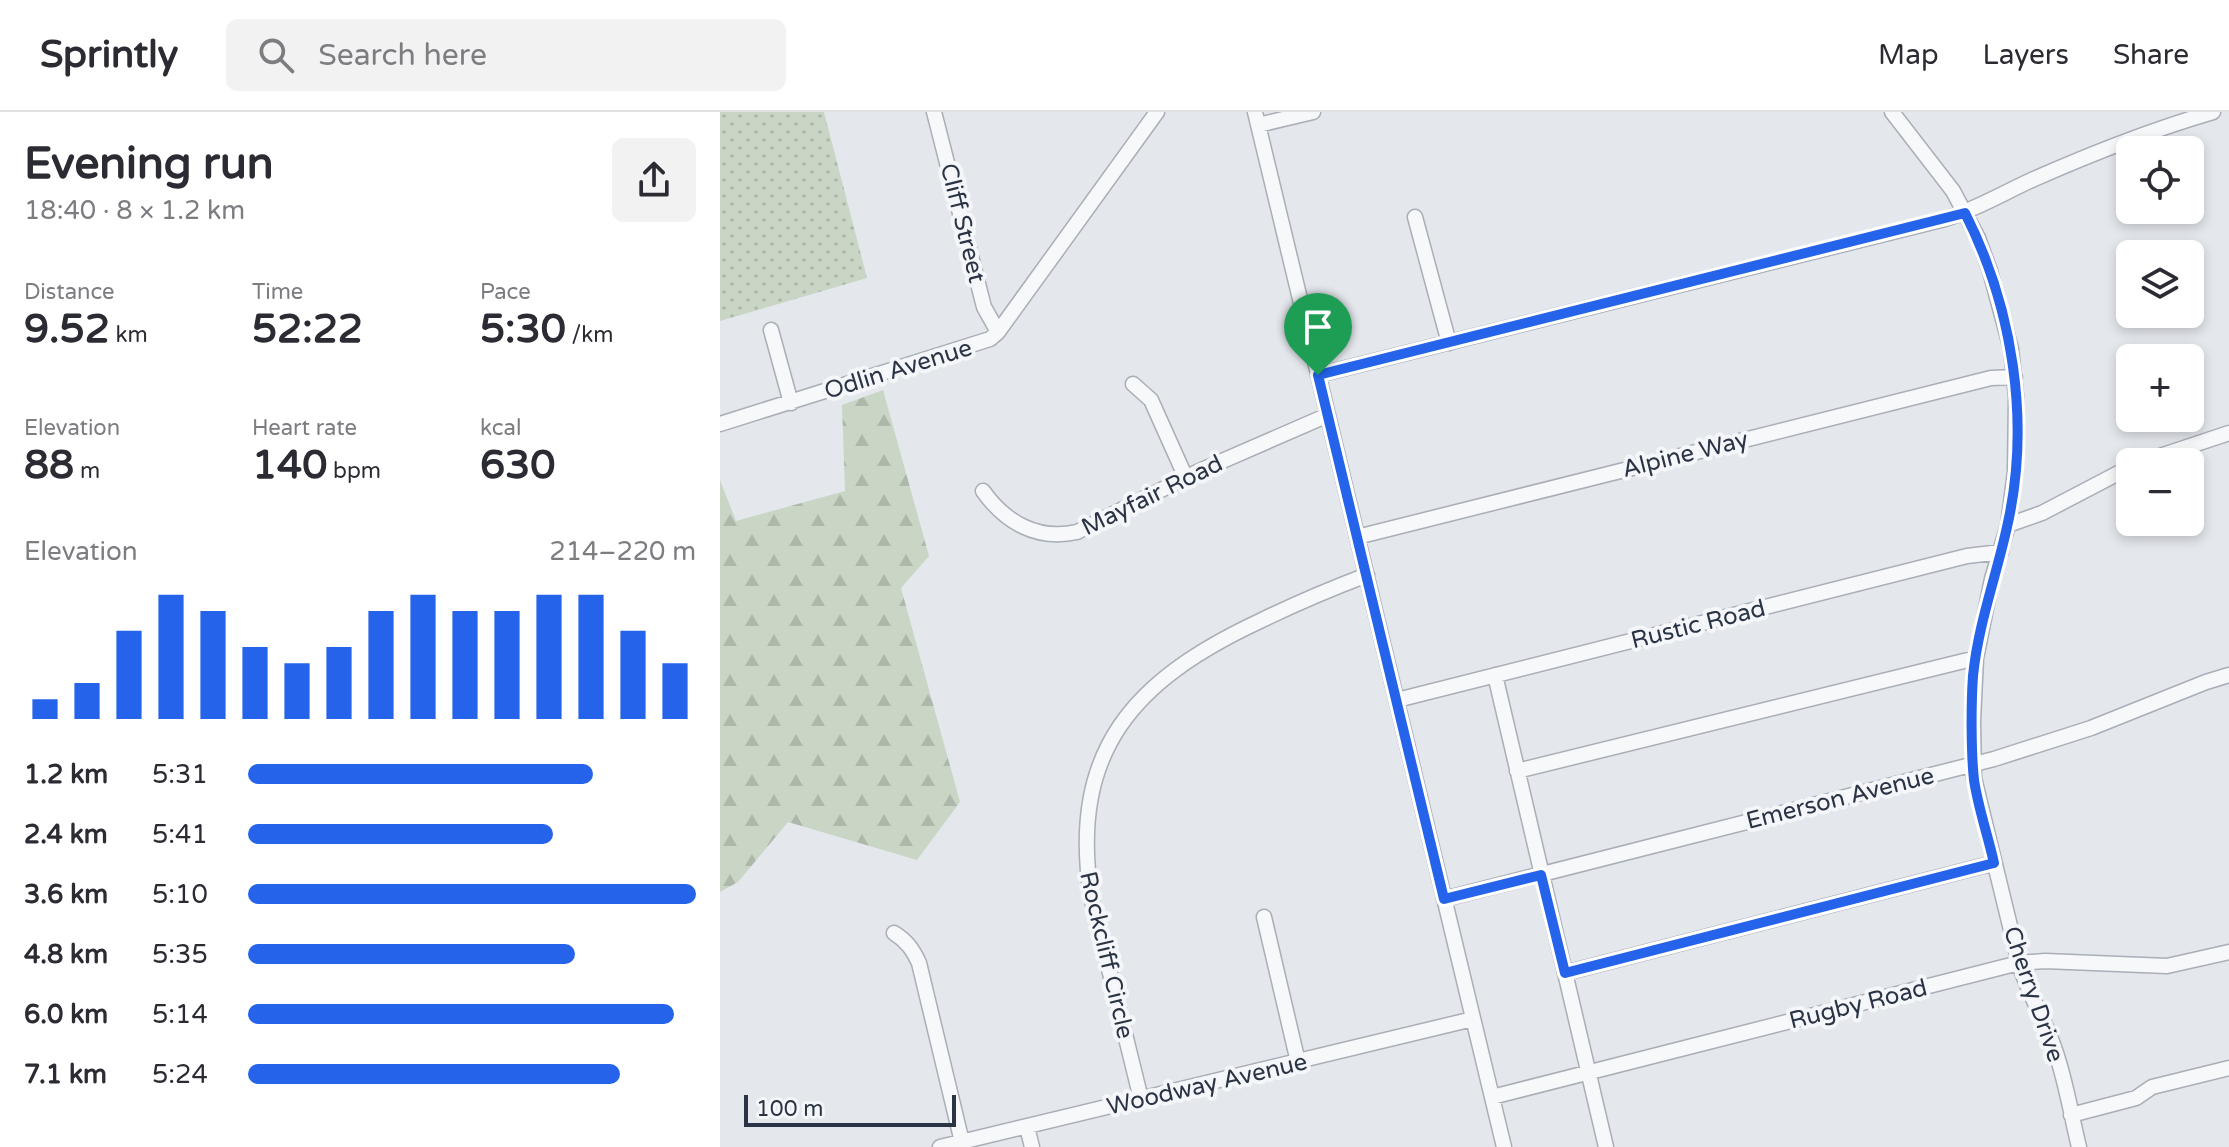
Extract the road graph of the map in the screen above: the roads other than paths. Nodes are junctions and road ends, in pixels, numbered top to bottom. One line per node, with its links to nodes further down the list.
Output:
1 (934, 112): 10 (street, Cliff Street)
2 (1157, 112): 10 (street, Odlin Avenue)
3 (1313, 112): 6 (street)
4 (1892, 112): 7 (street, Cherry Drive)
5 (2213, 112): 7 (street)
6 (1256, 119): 12 (street)
7 (1965, 213): 11 (street); 13 (street, Cherry Drive)
8 (1415, 217): 11 (street)
9 (771, 330): 15 (street)
10 (998, 332): 15 (street, Odlin Avenue)
11 (1449, 343): 12 (street)
12 (1318, 375): 16 (street)
13 (2015, 377): 23 (street, Cherry Drive); 24 (street, Alpine Way)
14 (1133, 384): 21 (street)
15 (791, 403): 17 (street, Odlin Avenue)
16 (1328, 415): 21 (street, Mayfair Road); 24 (street)
17 (720, 424)
18 (2229, 433): 19 (street)
19 (2184, 448)
20 (2116, 474): 23 (street)
21 (1186, 478): 22 (street, Mayfair Road)
22 (983, 491)
23 (2008, 525): 25 (street, Cherry Drive)
24 (1357, 537): 26 (street)
25 (2001, 552): 27 (street, Cherry Drive); 28 (street, Rustic Road)
26 (1367, 575): 30 (street); 46 (street, Rockcliff Circle)
27 (1976, 658): 31 (street, Cherry Drive); 32 (street)
28 (1495, 675): 30 (street, Rustic Road); 32 (street)
29 (2229, 675): 31 (street, Emerson Avenue)
30 (1397, 700): 35 (street)
31 (1975, 764): 33 (street, Cherry Drive); 34 (street, Emerson Avenue)
32 (1517, 771): 34 (street)
33 (1994, 863): 39 (street, Cherry Drive); 40 (street)
34 (1541, 875): 35 (street, Emerson Avenue); 40 (street)
35 (1444, 899): 41 (street)
36 (1264, 917): 42 (street)
37 (894, 933): 49 (street)
38 (2229, 952): 39 (street, Rugby Road)
39 (2019, 963): 44 (street, Rugby Road); 47 (street, Cherry Drive)
40 (1565, 973): 44 (street)
41 (1473, 1019): 42 (street, Woodway Avenue); 45 (street)
42 (1298, 1062): 46 (street, Woodway Avenue)
43 (2229, 1068): 47 (street)
44 (1589, 1072): 45 (street, Rugby Road); 53 (street)
45 (1492, 1097): 52 (street)
46 (1141, 1099): 48 (street, Woodway Avenue)
47 (2071, 1115): 54 (street, Cherry Drive)
48 (1027, 1127): 49 (street, Woodway Avenue); 51 (street)
49 (962, 1142): 50 (street, Woodway Avenue)
50 (940, 1147)
51 (1032, 1147)
52 (1504, 1147)
53 (1606, 1147)
54 (2079, 1147)

